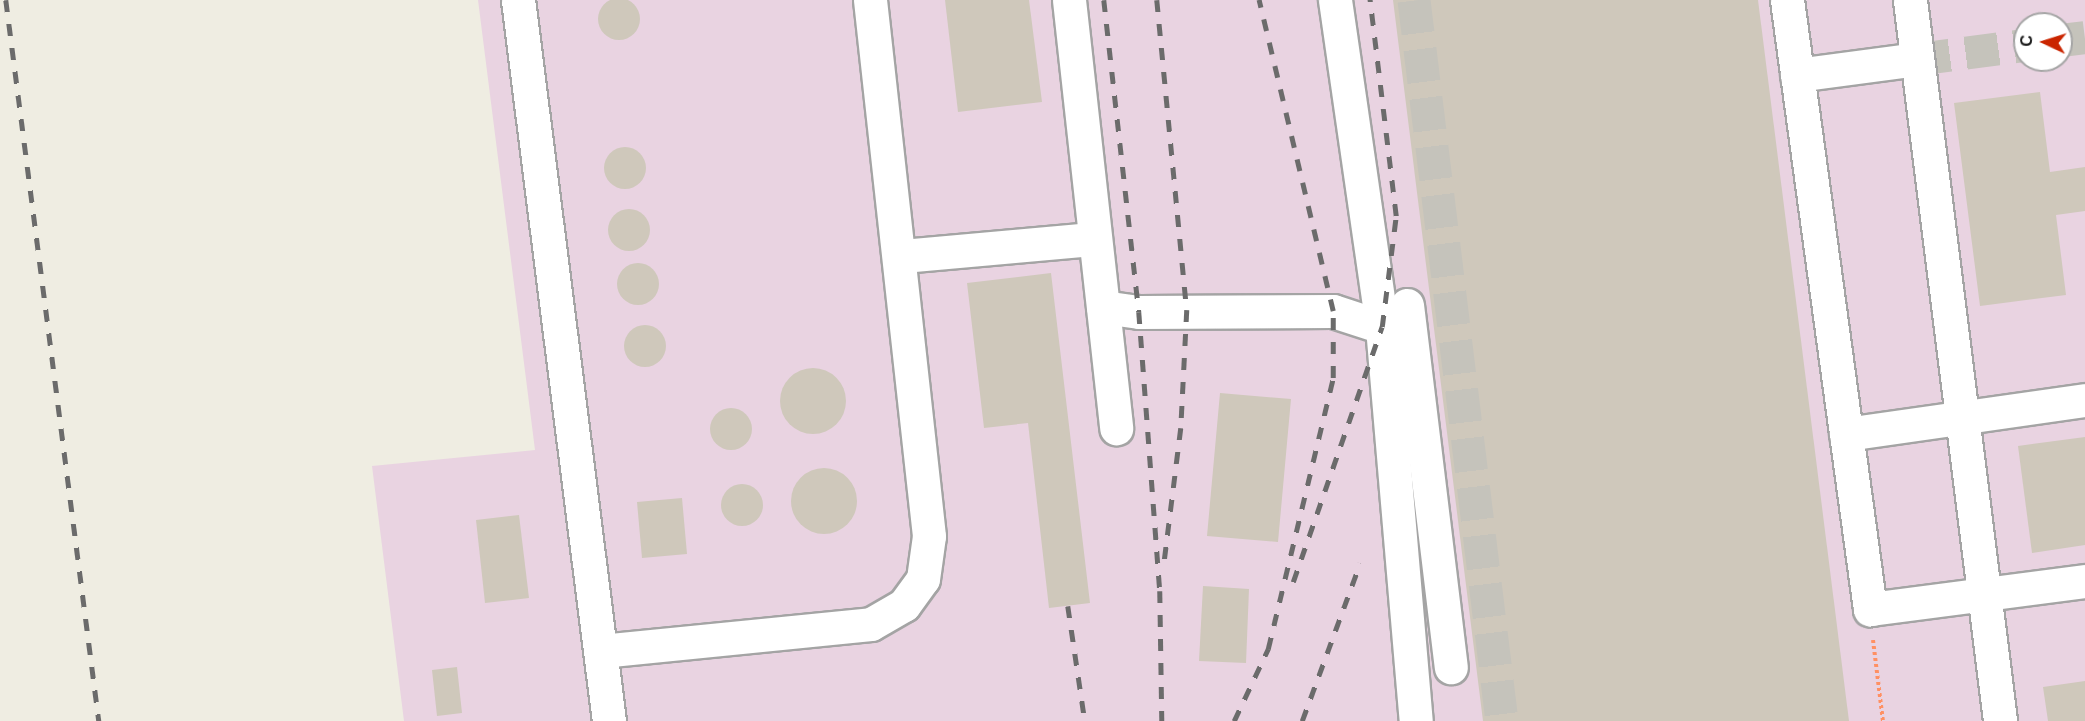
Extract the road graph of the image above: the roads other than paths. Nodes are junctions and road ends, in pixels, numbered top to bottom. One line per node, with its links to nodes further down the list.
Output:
1 (518, 0): 21 (lane)
2 (870, 0): 10 (lane)
3 (1069, 0): 9 (lane)
4 (1335, 0): 13 (lane)
5 (1787, 0): 8 (lane)
6 (1910, 0): 7 (lane)
7 (1917, 59): 8 (lane); 16 (lane)
8 (1797, 75): 18 (lane)
9 (1092, 239): 10 (lane); 12 (lane)
10 (902, 256): 21 (lane)
11 (1407, 305): 15 (lane)
12 (1102, 307): 13 (lane); 17 (lane)
13 (1382, 327): 15 (lane)
14 (2085, 400): 16 (lane)
15 (1405, 411): 22 (lane); 24 (lane)
16 (1962, 418): 18 (lane); 20 (lane)
17 (1116, 428)
18 (1846, 434): 20 (lane)
19 (2085, 581): 20 (lane)
20 (1984, 594): 25 (lane)
21 (601, 651): 23 (lane)
22 (1451, 667)
23 (609, 721)
24 (1416, 721)
25 (2000, 721)

